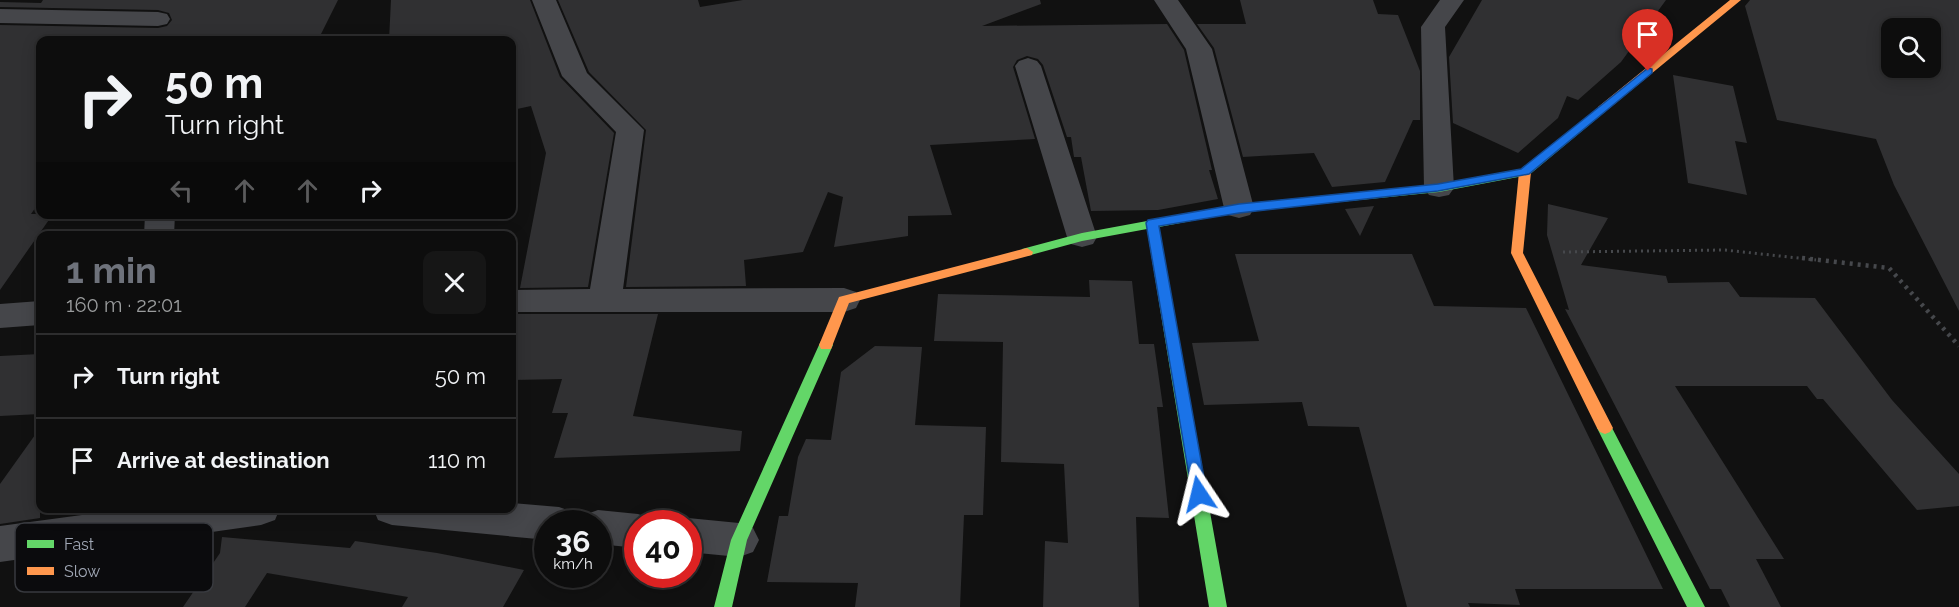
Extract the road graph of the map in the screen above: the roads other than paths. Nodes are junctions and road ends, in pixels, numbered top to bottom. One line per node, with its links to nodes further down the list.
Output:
1 (174, 0): 9 (street)
2 (544, 0): 16 (street)
3 (1166, 0): 13 (street)
4 (1422, 0): 8 (street)
5 (1452, 0): 8 (street)
6 (1736, 0): 11 (street)
7 (0, 16): 9 (street)
8 (1433, 27): 12 (street)
9 (159, 30)
10 (1028, 66): 15 (street)
11 (1525, 172): 12 (street); 31 (street)
12 (1438, 188): 13 (street)
13 (1239, 208): 14 (street)
14 (1152, 223): 15 (street); 30 (street)
15 (1082, 237): 17 (street)
16 (605, 300): 17 (street); 18 (street)
17 (844, 300): 26 (street)
18 (516, 301)
19 (36, 313): 20 (street)
20 (0, 316)
21 (225, 513): 24 (street)
22 (444, 513): 23 (street)
23 (534, 522)
24 (152, 523)
25 (702, 536): 26 (street)
26 (739, 540): 29 (street)
27 (15, 542): 28 (street)
28 (0, 544)
29 (723, 607)
30 (1218, 607)
31 (1696, 607)

